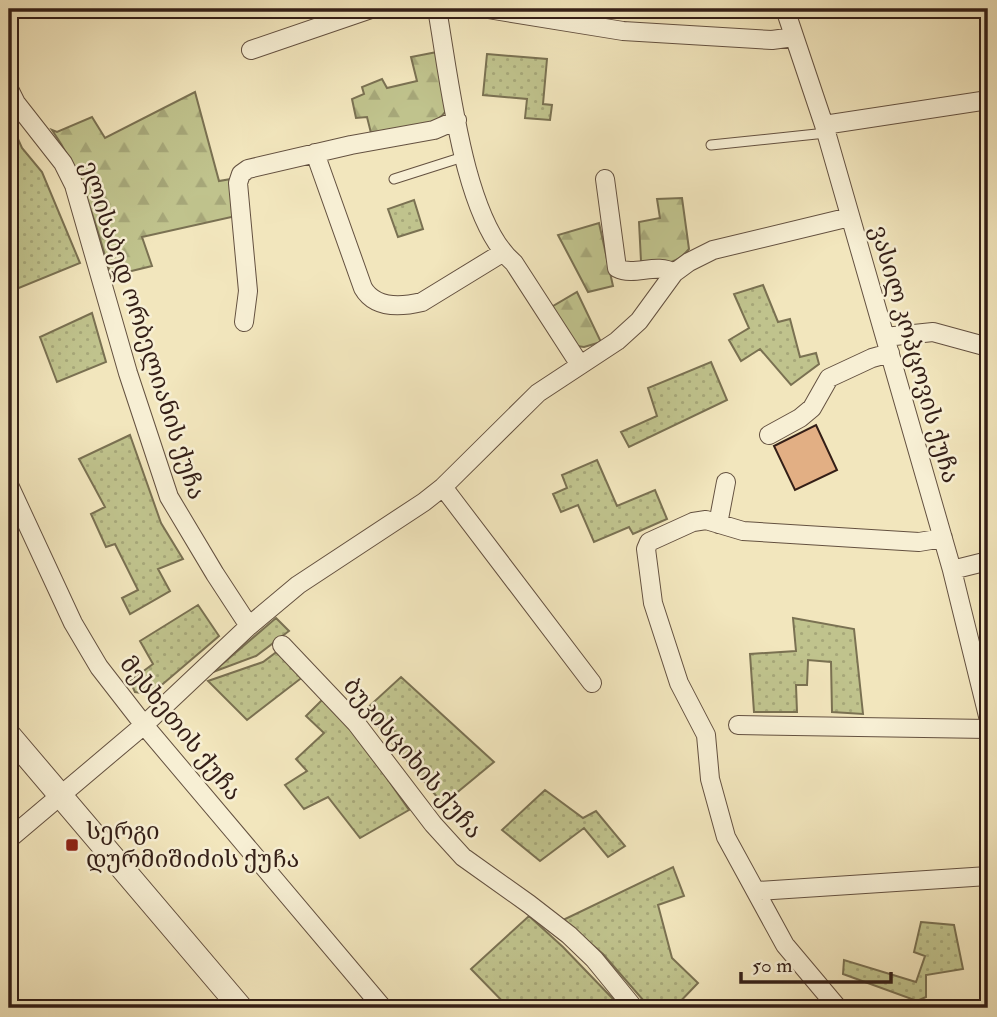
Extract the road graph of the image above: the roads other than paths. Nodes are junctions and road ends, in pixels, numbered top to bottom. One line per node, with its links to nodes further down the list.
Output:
1 (371, 9): 6 (street)
2 (437, 9): 9 (street)
3 (488, 9): 5 (street)
4 (785, 9): 5 (street, ვასილ კოპცოვის ქუჩა)
5 (794, 37): 10 (street, ვასილ კოპცოვის ქუჩა)
6 (251, 50)
7 (9, 89): 31 (street, ელისაბედ ორბელიანის ქუჩა)
8 (988, 100): 10 (street)
9 (457, 120): 12 (street); 13 (street)
10 (825, 129): 11 (lane); 16 (street, ვასილ კოპცოვის ქუჩა)
11 (711, 145)
12 (314, 153): 17 (street); 19 (street)
13 (463, 157): 14 (lane); 17 (street)
14 (394, 178)
15 (606, 179): 18 (street)
16 (850, 217): 18 (street); 20 (street, ვასილ კოპცოვის ქუჩა)
17 (502, 253): 22 (street)
18 (674, 273): 22 (street)
19 (244, 322)
20 (887, 345): 21 (street); 23 (street); 28 (street, ვასილ კოპცოვის ქუჩა)
21 (988, 347)
22 (580, 365): 26 (street)
23 (769, 435)
24 (726, 482): 27 (street)
25 (9, 485): 35 (street, მესხეთის ქუჩა)
26 (443, 487): 31 (street); 33 (street)
27 (718, 524): 28 (street); 42 (street)
28 (943, 538): 30 (street, ვასილ კოპცოვის ქუჩა)
29 (988, 561): 30 (street)
30 (952, 570): 34 (street, ვასილ კოპცოვის ქუჩა)
31 (249, 626): 35 (street)
32 (282, 645): 45 (street, ბუკისციხის ქუჩა)
33 (592, 683)
34 (988, 716)
35 (144, 725): 39 (street); 44 (street, მესხეთის ქუჩა)
36 (738, 725): 37 (street)
37 (988, 729)
38 (9, 735): 39 (street)
39 (61, 795): 40 (street); 43 (street)
40 (9, 839)
41 (988, 876): 42 (street)
42 (757, 891): 46 (street)
43 (241, 1008)
44 (383, 1008)
45 (634, 1008)
46 (838, 1008)

